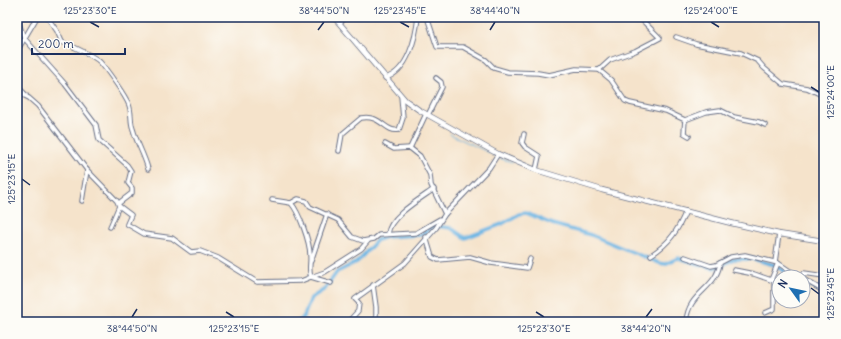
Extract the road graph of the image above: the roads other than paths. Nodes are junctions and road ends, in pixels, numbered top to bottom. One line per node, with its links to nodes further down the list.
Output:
1 (17, 17): 11 (street)
2 (37, 17): 11 (street)
3 (47, 17): 31 (street)
4 (334, 17): 9 (main road)
5 (346, 17): 9 (street)
6 (418, 17): 14 (street)
7 (427, 17): 13 (street)
8 (640, 17): 13 (street)
9 (340, 24): 14 (main road)
10 (676, 37): 19 (street)
11 (24, 38): 12 (street); 37 (street)
12 (17, 52)
13 (598, 70): 22 (street)
14 (385, 78): 18 (main road)
15 (436, 78): 21 (street)
16 (17, 86): 20 (street)
17 (17, 92): 20 (street)
18 (401, 96): 21 (main road); 28 (street)
19 (824, 96)
20 (29, 98): 30 (street)
21 (427, 114): 27 (street); 29 (main road)
22 (685, 120): 23 (street); 25 (street)
23 (765, 125)
24 (524, 134): 32 (street)
25 (689, 136)
26 (385, 144): 27 (street)
27 (410, 148): 33 (street)
28 (339, 151)
29 (498, 154): 32 (main road); 40 (street)
30 (87, 170): 35 (street); 37 (street)
31 (148, 170)
32 (536, 170): 38 (main road)
33 (434, 189): 40 (street); 42 (street)
34 (272, 200): 36 (street)
35 (82, 201)
36 (291, 203): 39 (street); 52 (street)
37 (119, 204): 41 (street); 58 (street)
38 (686, 211): 43 (main road); 47 (street)
39 (327, 214): 45 (street); 52 (street)
40 (444, 216): 42 (street); 44 (street)
41 (110, 227)
42 (388, 234): 45 (street)
43 (779, 234): 46 (main road); 50 (street)
44 (426, 237): 49 (street); 62 (street)
45 (368, 241): 58 (street)
46 (824, 241)
47 (651, 255)
48 (685, 257): 51 (street)
49 (530, 259)
50 (777, 264): 51 (street); 53 (street); 54 (street)
51 (720, 265): 68 (street)
52 (310, 266): 58 (street)
53 (775, 269)
54 (785, 269)
55 (734, 270): 59 (street)
56 (811, 274): 57 (street)
57 (824, 276)
58 (311, 277): 60 (street)
59 (771, 280)
60 (330, 282)
61 (811, 283): 63 (street)
62 (373, 285): 66 (street); 67 (street)
63 (824, 290)
64 (774, 309): 65 (street)
65 (765, 313)
66 (348, 322)
67 (376, 322)
68 (686, 322)

